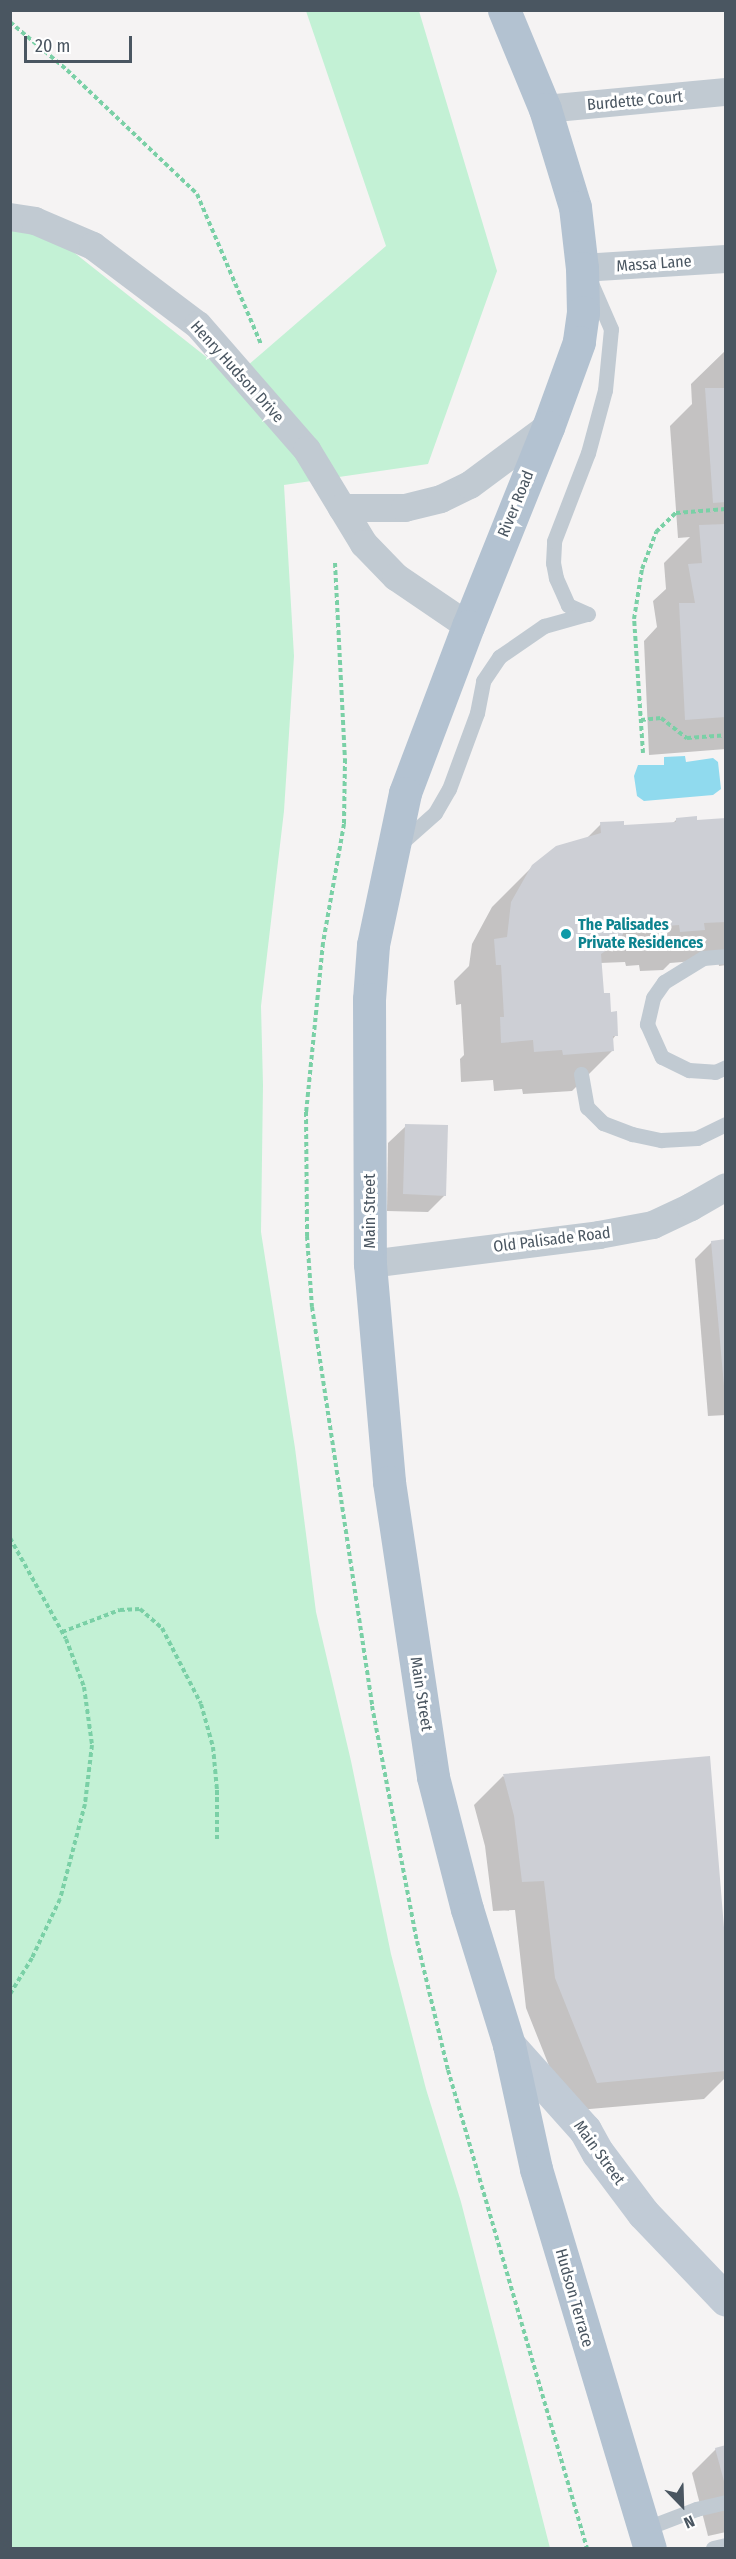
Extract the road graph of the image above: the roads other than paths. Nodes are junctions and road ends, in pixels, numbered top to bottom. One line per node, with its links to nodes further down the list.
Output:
1 (504, 10): 3 (main road, River Road)
2 (726, 92): 3 (street, Burdette Court)
3 (545, 109): 6 (main road, River Road)
4 (10, 217): 8 (street, Henry Hudson Drive)
5 (726, 259): 6 (street, Massa Lane)
6 (582, 268): 7 (main road, River Road); 10 (lane)
7 (548, 428): 8 (street); 9 (main road, River Road)
8 (342, 508): 9 (street, Henry Hudson Drive)
9 (468, 626): 10 (main road, River Road)
10 (392, 851): 12 (main road, River Road)
11 (726, 956): 13 (lane)
12 (369, 999): 17 (main road, Main Street)
13 (726, 1068)
14 (582, 1074): 15 (lane)
15 (726, 1124)
16 (726, 1187): 17 (street, Old Palisade Road)
17 (370, 1264): 18 (main road, Main Street)
18 (509, 2045): 19 (main road, Main Street); 21 (main road, Hudson Terrace)
19 (726, 2300)
20 (726, 2502): 21 (lane)
21 (647, 2539)
22 (726, 2545): 23 (lane)
23 (713, 2548)

